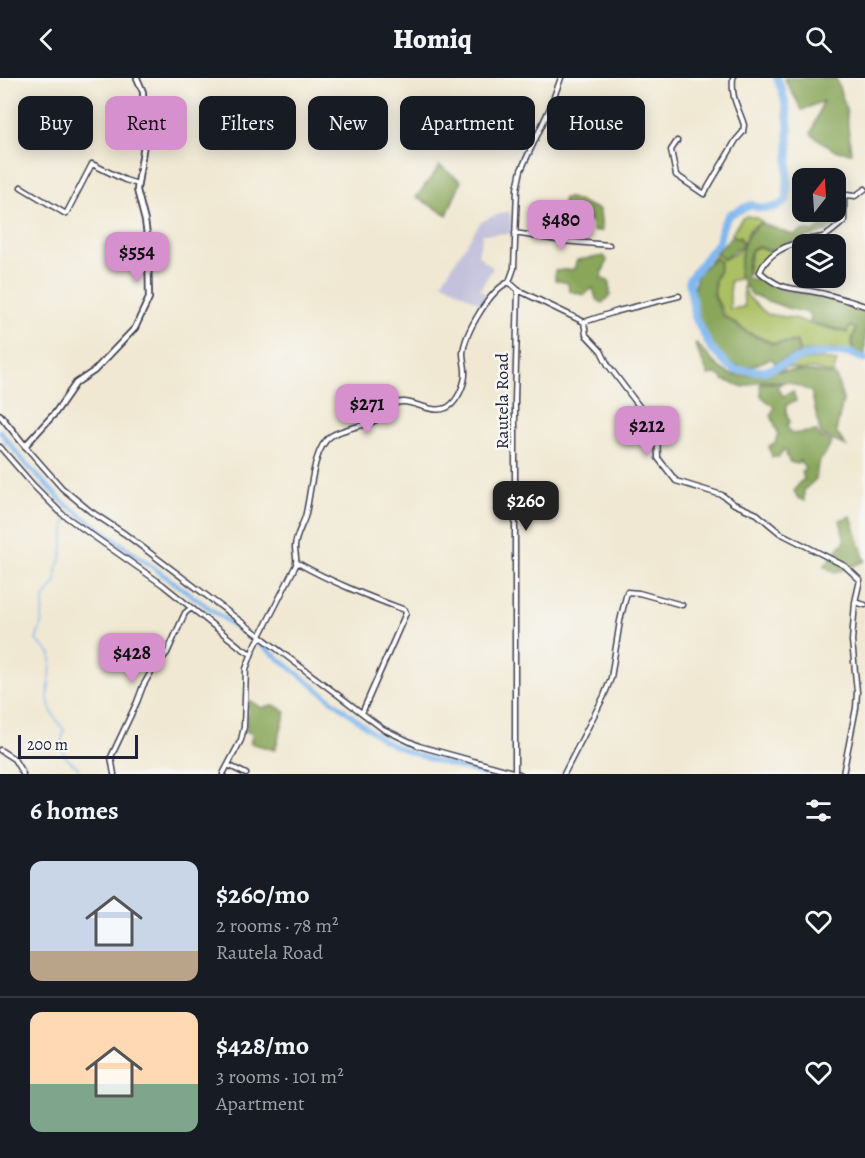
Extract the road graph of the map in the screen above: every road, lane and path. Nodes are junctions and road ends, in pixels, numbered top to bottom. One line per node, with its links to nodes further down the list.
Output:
1 (137, 78): 5 (street)
2 (561, 78): 8 (street)
3 (733, 78): 4 (street)
4 (677, 141)
5 (138, 184): 6 (street); 16 (street)
6 (21, 187)
7 (865, 189): 13 (street)
8 (515, 233): 9 (street); 10 (street)
9 (609, 245)
10 (509, 282): 11 (street); 18 (street)
11 (518, 290): 14 (street); 28 (street, Rautela Road)
12 (679, 296): 14 (street)
13 (865, 306)
14 (584, 322): 19 (street)
15 (0, 415): 16 (street)
16 (25, 446): 23 (street)
17 (0, 447): 22 (street)
18 (296, 562): 23 (street); 25 (street)
19 (855, 602): 21 (street); 34 (street)
20 (682, 605): 33 (street)
21 (865, 605)
22 (190, 608): 24 (street); 30 (street)
23 (259, 638): 24 (street); 25 (street)
24 (252, 652): 27 (street)
25 (362, 713): 28 (street)
26 (0, 750): 29 (street)
27 (228, 765): 31 (street); 32 (street)
28 (517, 773)
29 (22, 774)
30 (114, 774)
31 (223, 774)
32 (246, 774)
33 (564, 774)
34 (843, 774)

